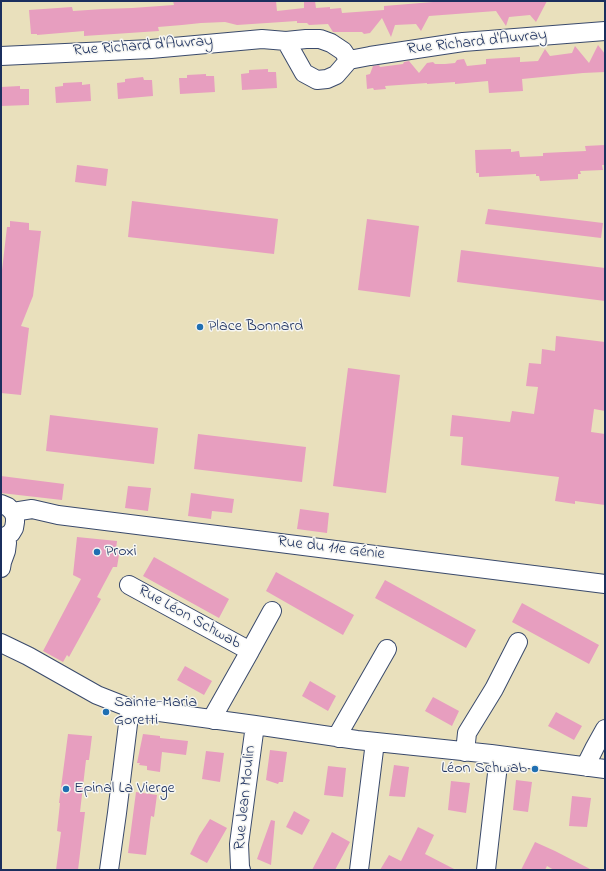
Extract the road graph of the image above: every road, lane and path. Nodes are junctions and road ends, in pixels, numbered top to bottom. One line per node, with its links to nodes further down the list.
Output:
1 (605, 31): 4 (street, Rue Richard d'Auvray)
2 (286, 41): 3 (street, Rue Richard d'Auvray); 4 (street, Rue Richard d'Auvray); 4 (street)
3 (1, 56)
4 (349, 60)
5 (7, 523): 6 (street); 7 (street, Rue du 11e Génie)
6 (1, 564)
7 (605, 584)
8 (129, 585): 13 (street, Rue Léon Schwab)
9 (272, 611): 13 (street, Rue Léon Schwab)
10 (518, 642): 20 (street)
11 (1, 643): 14 (street)
12 (387, 648): 18 (street)
13 (250, 651): 15 (street, Rue Léon Schwab)
14 (130, 708): 15 (street); 24 (street)
15 (214, 720): 16 (street)
16 (255, 725): 18 (street); 25 (street, Rue Jean Moulin)
17 (605, 729): 22 (street)
18 (339, 738): 19 (street)
19 (375, 742): 20 (street); 26 (street)
20 (465, 752): 21 (street)
21 (499, 756): 22 (street); 27 (street)
22 (587, 766): 23 (street)
23 (605, 769)
24 (109, 870)
25 (241, 870)
26 (359, 870)
27 (486, 870)

